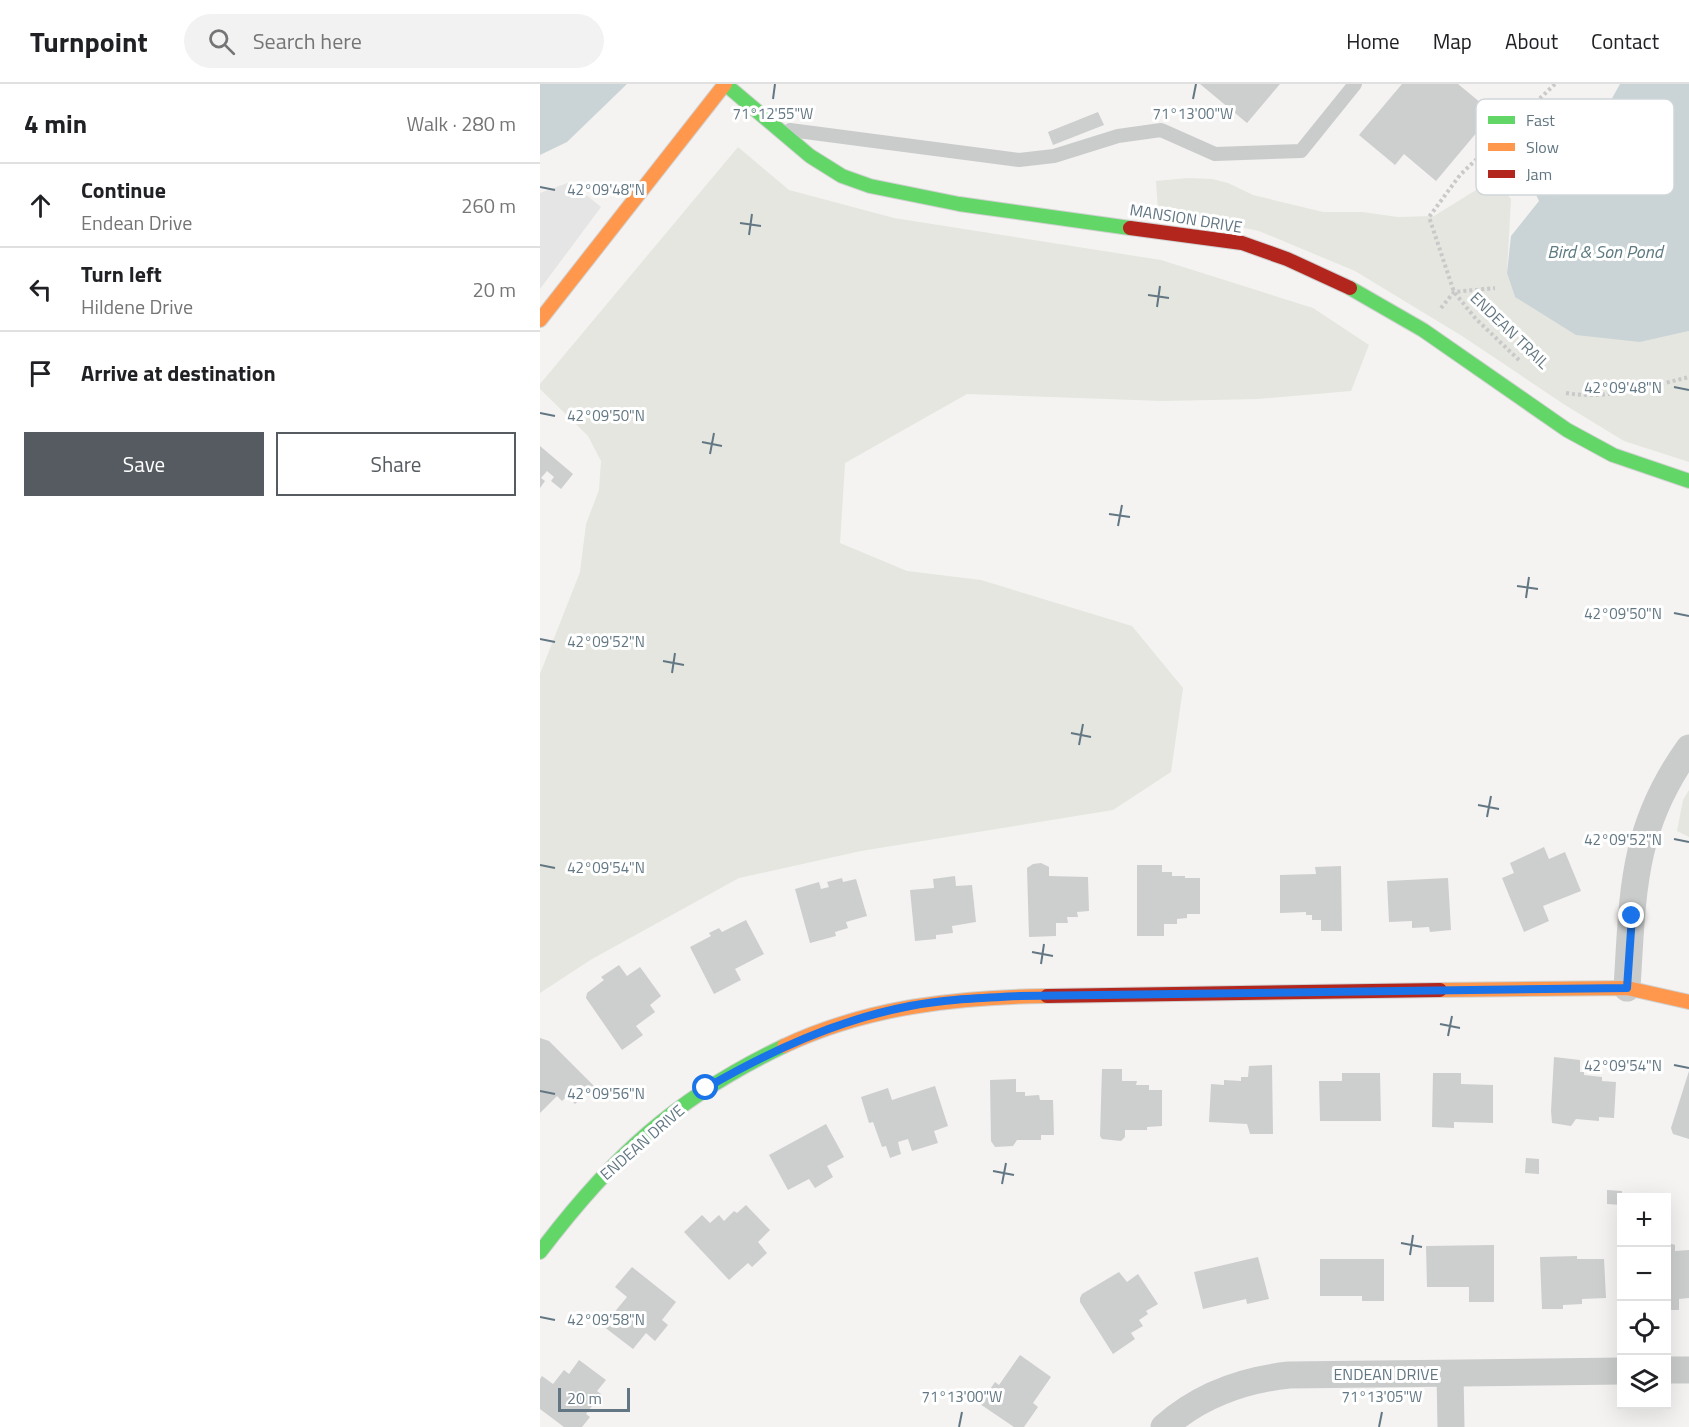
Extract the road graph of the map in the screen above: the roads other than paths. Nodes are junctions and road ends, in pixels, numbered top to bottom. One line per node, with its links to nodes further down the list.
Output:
1 (725, 84): 3 (street, MANSION DRIVE); 4 (street)
2 (1355, 84): 3 (lane)
3 (776, 128): 5 (street, MANSION DRIVE)
4 (540, 320)
5 (1689, 481)
6 (1689, 748): 7 (street)
7 (1627, 988): 8 (street, ENDEAN DRIVE); 9 (street, ENDEAN DRIVE)
8 (1689, 1002)
9 (540, 1252)
10 (1671, 1370): 11 (street)
11 (1689, 1370)
12 (1617, 1371): 13 (street, ENDEAN DRIVE)
13 (1450, 1374): 14 (street, ENDEAN DRIVE); 15 (street)
14 (1164, 1427)
15 (1451, 1427)

